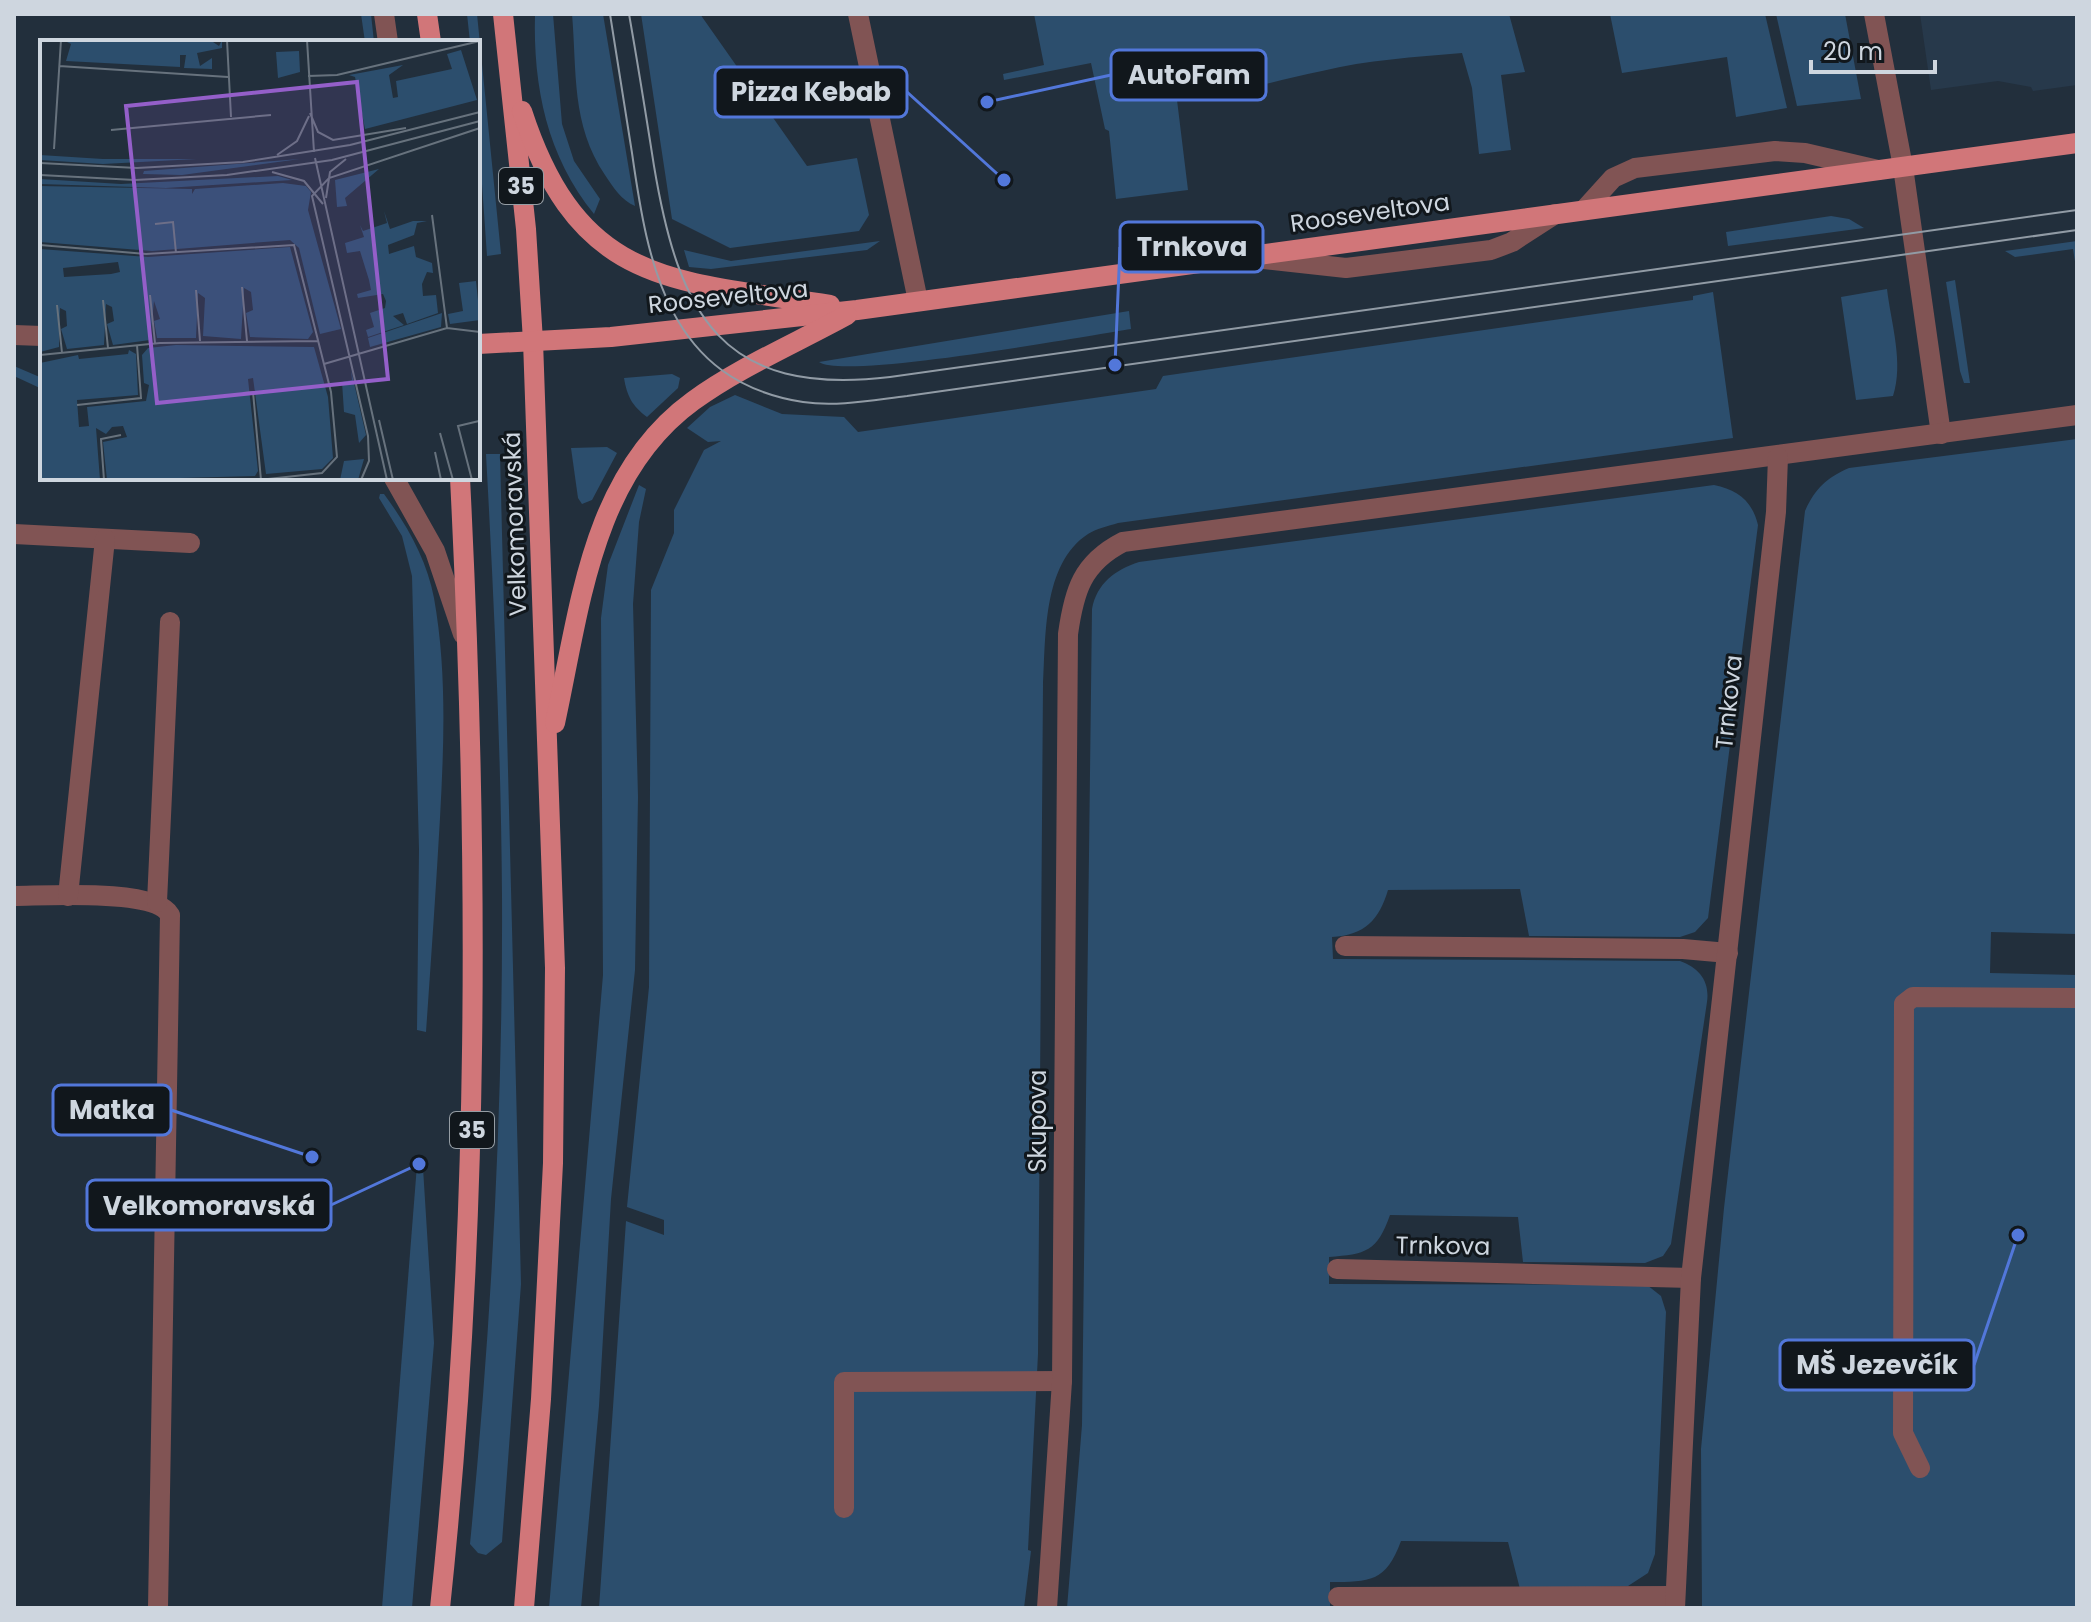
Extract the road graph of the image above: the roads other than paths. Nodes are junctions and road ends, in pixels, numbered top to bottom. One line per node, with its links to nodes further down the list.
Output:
1 (384, 14): 6 (street)
2 (427, 14): 7 (main road)
3 (858, 14): 12 (street)
4 (1874, 14): 9 (street)
5 (504, 23): 13 (main road); 16 (main road, Velkomoravská / 35)
6 (388, 40)
7 (431, 40)
8 (2077, 143): 9 (main road, Rooseveltova)
9 (1903, 167): 10 (main road, Rooseveltova); 19 (street)
10 (1878, 170): 11 (main road, Rooseveltova); 11 (street)
11 (1584, 210): 12 (main road, Rooseveltova)
12 (918, 301): 13 (main road, Rooseveltova)
13 (857, 310): 16 (main road, Rooseveltova); 28 (main road)
14 (14, 335): 15 (street)
15 (40, 336)
16 (533, 341): 17 (main road, Rooseveltova); 28 (main road, Velkomoravská / 35)
17 (480, 344)
18 (2077, 415): 19 (street)
19 (1941, 434): 20 (street)
20 (1778, 457): 33 (street, Trnkova); 37 (street, Skupova)
21 (395, 480): 27 (street)
22 (460, 480): 27 (main road, 35)
23 (14, 534): 24 (street)
24 (105, 539): 25 (street); 30 (street)
25 (190, 543)
26 (170, 622): 31 (street)
27 (469, 650): 43 (main road, 35)
28 (548, 754): 44 (main road, Velkomoravská / 35)
29 (14, 896): 30 (street)
30 (68, 896): 31 (street)
31 (157, 902): 42 (street)
32 (1345, 946): 33 (street)
33 (1728, 953): 36 (street, Trnkova)
34 (2077, 998): 38 (street)
35 (1337, 1269): 36 (street, Trnkova)
36 (1691, 1278): 41 (street, Trnkova)
37 (1062, 1381): 39 (street); 45 (street, Skupova)
38 (1920, 1468)
39 (844, 1508)
40 (1338, 1597): 41 (street, Trnkova)
41 (1675, 1602)
42 (158, 1608)
43 (440, 1608)
44 (524, 1608)
45 (1047, 1608)

